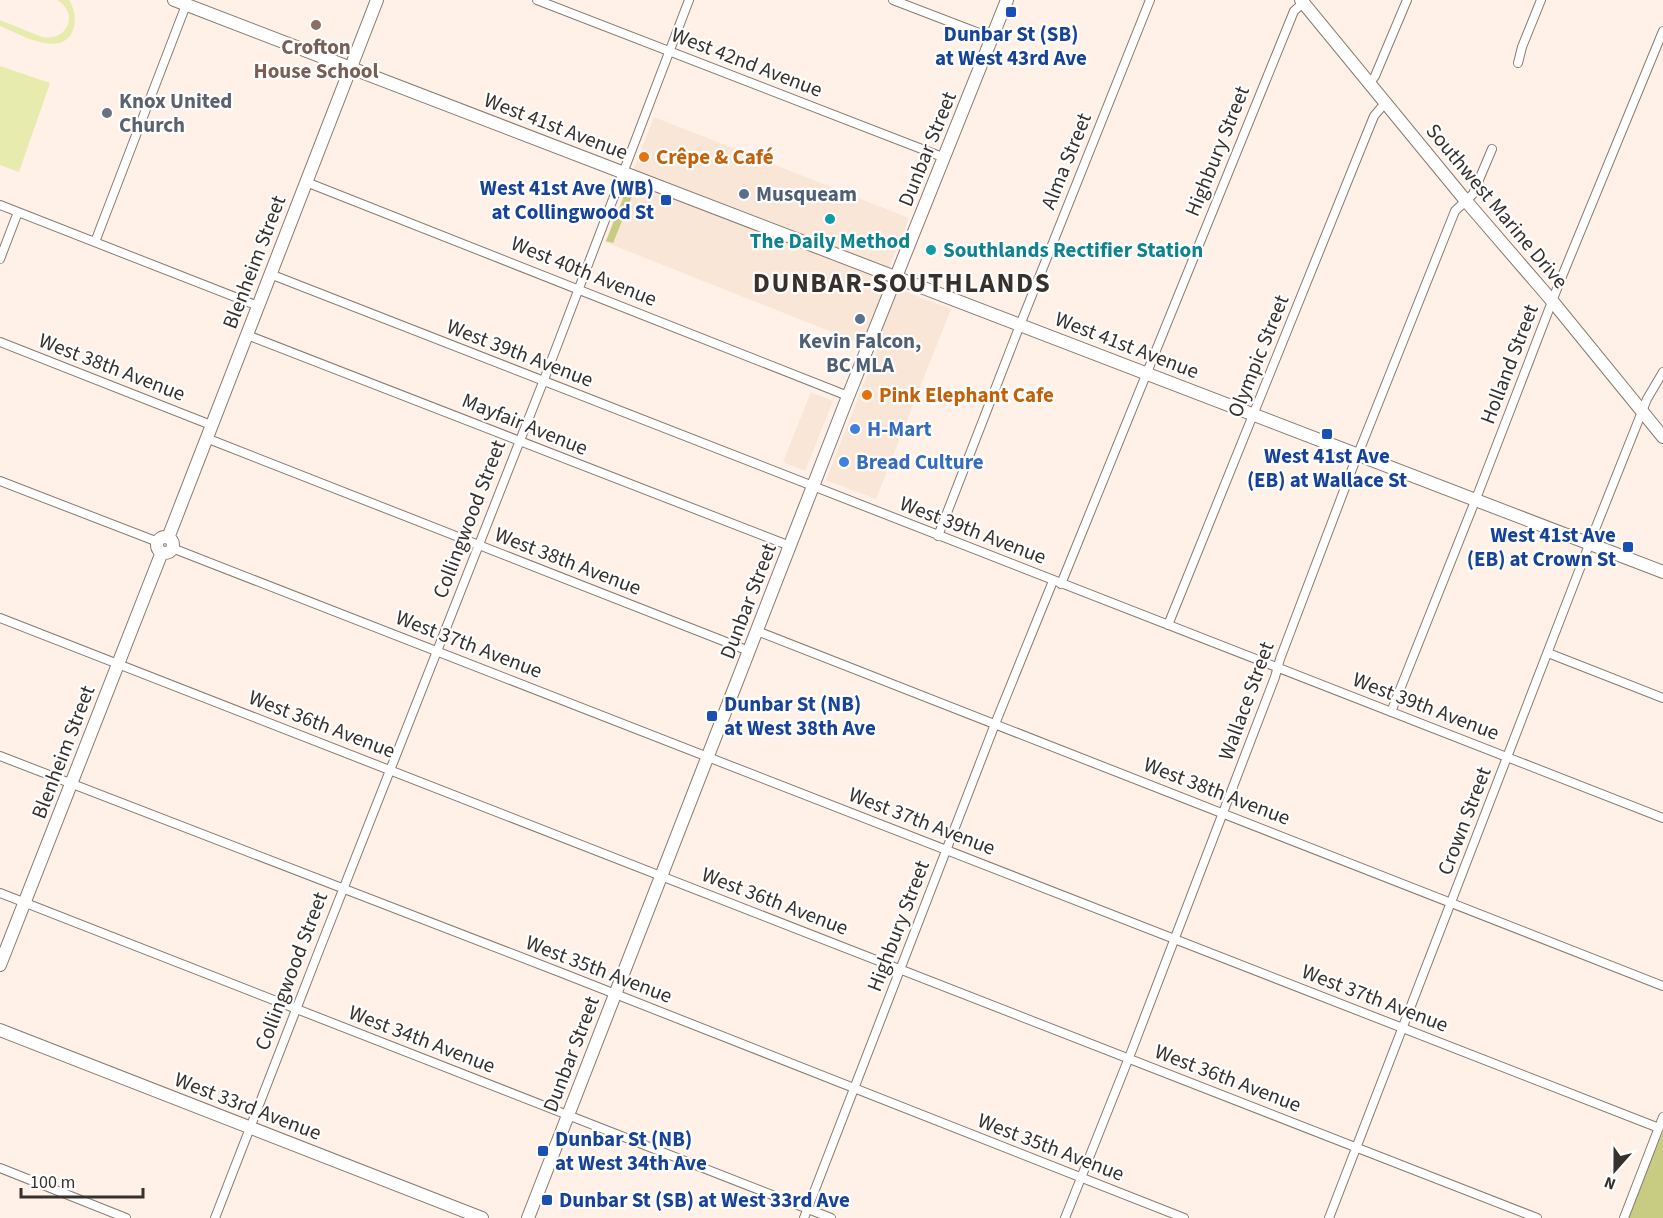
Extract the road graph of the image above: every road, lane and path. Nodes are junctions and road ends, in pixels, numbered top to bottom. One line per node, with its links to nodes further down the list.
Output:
1 (174, 0): 11 (main road, West 41st Avenue)
2 (377, 0): 16 (main road, Blenheim Street)
3 (537, 0): 14 (street, West 42nd Avenue)
4 (689, 0): 14 (street, Collingwood Street)
5 (893, 0): 13 (street)
6 (1007, 0): 13 (main road, Dunbar Street)
7 (1150, 0): 33 (street, Alma Street)
8 (1407, 0): 17 (street)
9 (1541, 0): 15 (street)
10 (1302, 2): 17 (main road, Southwest Marine Drive); 37 (street, Highbury Street)
11 (186, 5): 16 (main road, West 41st Avenue); 26 (street)
12 (1663, 31): 31 (street, Holland Street)
13 (992, 38): 20 (main road, Dunbar Street)
14 (669, 51): 20 (street, West 42nd Avenue); 21 (street, Collingwood Street)
15 (1518, 63)
16 (352, 67): 21 (main road, West 41st Avenue); 22 (main road, Blenheim Street)
17 (1370, 83): 18 (main road, Southwest Marine Drive)
18 (1385, 103): 23 (main road, Southwest Marine Drive); 41 (street, Olympic Street)
19 (1492, 149): 23 (street, Wallace Street)
20 (945, 158): 29 (main road, Dunbar Street)
21 (622, 173): 29 (main road, West 41st Avenue); 30 (street, Collingwood Street)
22 (306, 182): 28 (main road, Blenheim Street); 30 (street, West 40th Avenue)
23 (1467, 201): 31 (main road, Southwest Marine Drive); 46 (street, Wallace Street)
24 (0, 205): 25 (street)
25 (18, 212): 26 (street); 27 (street)
26 (95, 242): 32 (street)
27 (0, 259)
28 (270, 274): 32 (main road, Blenheim Street); 38 (street, West 39th Avenue)
29 (896, 277): 33 (main road, West 41st Avenue); 39 (main road, Dunbar Street)
30 (579, 288): 38 (street, Collingwood Street); 39 (street, West 40th Avenue)
31 (1552, 302): 40 (main road, Southwest Marine Drive); 49 (street, Holland Street)
32 (258, 306): 34 (main road, Blenheim Street)
33 (1020, 324): 37 (main road, West 41st Avenue); 50 (street, Alma Street)
34 (247, 335): 42 (main road, Blenheim Street); 45 (street, Mayfair Avenue)
35 (0, 342): 42 (street, West 38th Avenue)
36 (1663, 372): 40 (street, Crown Street)
37 (1147, 374): 41 (main road, West 41st Avenue); 56 (street, Highbury Street)
38 (543, 381): 45 (street, Collingwood Street); 48 (street, West 39th Avenue)
39 (848, 396): 48 (main road, Dunbar Street)
40 (1642, 413): 43 (main road, Southwest Marine Drive); 51 (street, Crown Street)
41 (1253, 414): 46 (main road, West 41st Avenue); 58 (street, Olympic Street)
42 (211, 425): 44 (main road, Blenheim Street)
43 (1663, 437)
44 (206, 438): 52 (main road, Blenheim Street); 53 (street, West 38th Avenue)
45 (519, 441): 53 (street, Collingwood Street); 54 (street, Mayfair Avenue)
46 (1358, 455): 49 (main road, West 41st Avenue); 64 (street, Wallace Street)
47 (0, 480): 52 (street, West 37th Avenue)
48 (813, 487): 50 (street, West 39th Avenue); 54 (main road, Dunbar Street)
49 (1475, 500): 51 (main road, West 41st Avenue); 66 (street, Holland Street)
50 (938, 536): 56 (street, West 39th Avenue)
51 (1589, 544): 55 (main road, West 41st Avenue); 62 (street, Crown Street)
52 (165, 545): 60 (street, West 37th Avenue); 63 (main road, Blenheim Street)
53 (478, 545): 60 (street, Collingwood Street); 61 (street, West 38th Avenue)
54 (790, 546): 59 (main road, Dunbar Street)
55 (1663, 572)
56 (1057, 582): 58 (street, West 39th Avenue); 67 (street, Highbury Street)
57 (0, 618): 63 (street, West 36th Avenue)
58 (1168, 626): 64 (street, West 39th Avenue)
59 (757, 631): 61 (main road, Dunbar Street); 67 (street, West 38th Avenue)
60 (437, 651): 69 (street, West 37th Avenue); 71 (street, Collingwood Street)
61 (749, 651): 69 (main road, Dunbar Street)
62 (1548, 653): 65 (street); 70 (street, Crown Street)
63 (118, 664): 71 (street, West 36th Avenue); 72 (main road, Blenheim Street)
64 (1278, 668): 66 (street, West 39th Avenue); 73 (street, Wallace Street)
65 (1663, 698)
66 (1391, 712): 70 (street, West 39th Avenue)
67 (995, 724): 73 (street, West 38th Avenue); 75 (street, Highbury Street)
68 (0, 756): 72 (street, West 35th Avenue)
69 (708, 756): 75 (street, West 37th Avenue); 76 (main road, Dunbar Street)
70 (1507, 758): 74 (street, West 39th Avenue); 80 (street, Crown Street)
71 (390, 770): 76 (street, West 36th Avenue); 77 (street, Collingwood Street)
72 (72, 784): 77 (street, West 35th Avenue); 79 (main road, Blenheim Street)
73 (1224, 813): 80 (street, West 38th Avenue); 81 (street, Wallace Street)
74 (1663, 818)
75 (947, 850): 81 (street, West 37th Avenue); 83 (street, Highbury Street)
76 (661, 876): 83 (street, West 36th Avenue); 85 (main road, Dunbar Street)
77 (343, 889): 85 (street, West 35th Avenue); 86 (street, Collingwood Street)
78 (0, 893): 79 (street, West 34th Avenue)
79 (25, 903): 82 (main road, Blenheim Street); 86 (street, West 34th Avenue)
80 (1452, 903): 84 (street, West 38th Avenue); 87 (street, Crown Street)
81 (1174, 939): 87 (street, West 37th Avenue); 89 (street, Wallace Street)
82 (0, 965)
83 (901, 969): 89 (street, West 36th Avenue); 90 (street, Highbury Street)
84 (1663, 986)
85 (615, 995): 90 (street, West 35th Avenue); 91 (main road, Dunbar Street)
86 (297, 1009): 91 (street, West 34th Avenue); 93 (street, Collingwood Street)
87 (1403, 1028): 94 (street, West 37th Avenue); 95 (street, Crown Street)
88 (0, 1030): 93 (main road, West 33rd Avenue)
89 (1128, 1059): 95 (street, West 36th Avenue); 97 (street, Wallace Street)
90 (854, 1089): 97 (street, West 35th Avenue); 98 (street, Highbury Street)
91 (568, 1115): 98 (street, West 34th Avenue); 102 (main road, Dunbar Street)
92 (1663, 1117): 94 (street)
93 (250, 1128): 100 (street, Collingwood Street); 101 (main road, West 33rd Avenue)
94 (1659, 1128): 109 (street)
95 (1356, 1147): 107 (street, Crown Street); 108 (street, West 36th Avenue)
96 (0, 1168): 99 (street)
97 (1081, 1178): 105 (street, Wallace Street); 106 (street, West 35th Avenue)
98 (808, 1209): 103 (street, Highbury Street); 104 (street, West 34th Avenue)
99 (126, 1218)
100 (215, 1218)
101 (482, 1218)
102 (528, 1218)
103 (804, 1218)
104 (831, 1218)
105 (1065, 1218)
106 (1184, 1218)
107 (1329, 1218)
108 (1537, 1218)
109 (1624, 1218)

